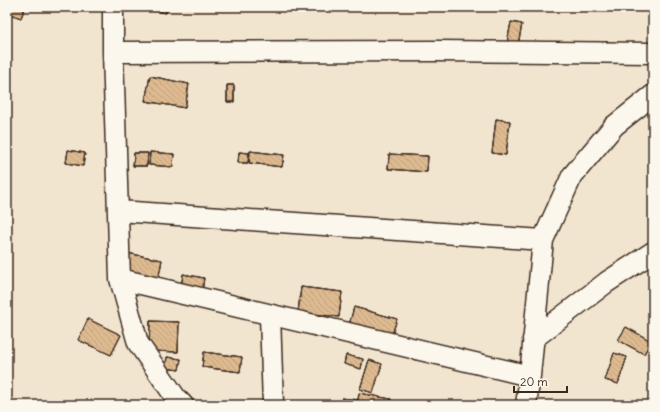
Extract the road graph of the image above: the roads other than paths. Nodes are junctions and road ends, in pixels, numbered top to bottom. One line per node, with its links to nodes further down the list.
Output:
1 (113, 7): 2 (street)
2 (113, 52): 3 (street); 5 (street)
3 (653, 53)
4 (653, 95): 6 (street)
5 (119, 211): 6 (street); 8 (street)
6 (543, 240): 10 (street)
7 (653, 252): 10 (street)
8 (120, 279): 9 (street); 12 (street)
9 (270, 315): 11 (street); 13 (street)
10 (533, 339): 11 (street)
11 (530, 376): 14 (street)
12 (183, 405)
13 (273, 405)
14 (526, 405)

